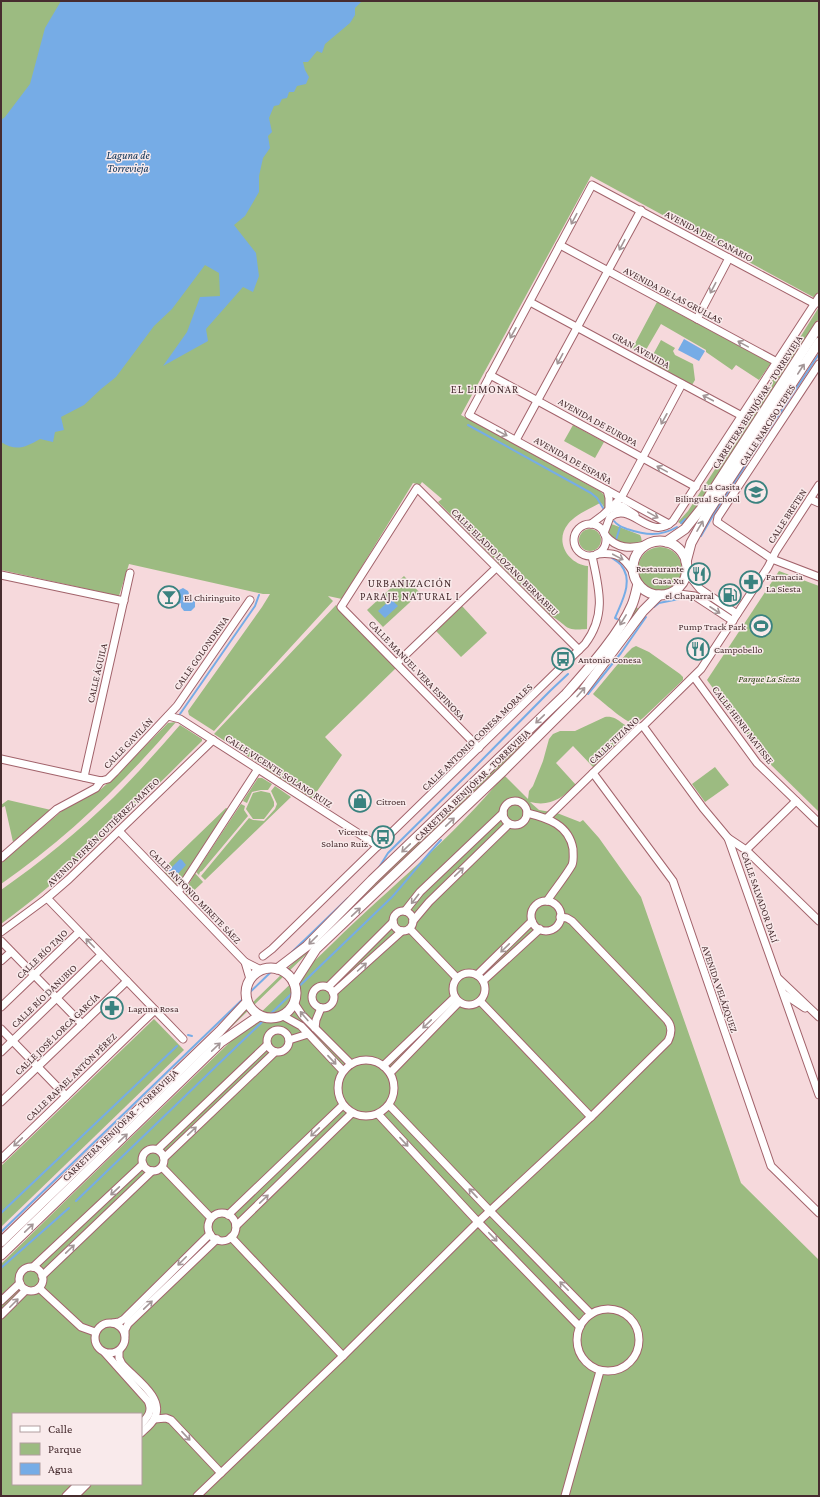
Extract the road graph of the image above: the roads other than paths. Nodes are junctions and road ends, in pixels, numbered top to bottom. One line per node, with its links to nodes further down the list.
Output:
1 (640, 210): 2 (street, AVENIDA DEL CANARIO, one-way to 2); 3 (street, AVENIDA DEL CANARIO); 4 (street, one-way to 4)
2 (560, 245): 4 (street, AVENIDA DE LAS GRULLAS); 6 (street)
3 (729, 258): 7 (street, AVENIDA DEL CANARIO); 8 (street, one-way to 8)
4 (608, 271): 8 (street, AVENIDA DE LAS GRULLAS); 10 (street)
5 (819, 297): 7 (street)
6 (530, 302): 10 (street, GRAN AVENIDA); 14 (street, one-way to 14)
7 (815, 304): 12 (street)
8 (696, 318): 12 (street, AVENIDA DE LAS GRULLAS, one-way to 8)
9 (819, 326): 31 (main road, CARRETERA BENIJÓFAR - TORREVIEJA)
10 (578, 327): 15 (street, GRAN AVENIDA); 16 (street, one-way to 16)
11 (819, 342): 35 (main road, CARRETERA BENIJÓFAR - TORREVIEJA, one-way to 11)
12 (777, 362): 17 (street)
13 (819, 364): 34 (street, CALLE NARCISO YEPES)
14 (490, 375): 16 (street, AVENIDA DE EUROPA); 18 (street, AVENIDA DE ESPAÑA, one-way to 18)
15 (682, 384): 17 (street, GRAN AVENIDA, one-way to 15); 19 (street, one-way to 19)
16 (538, 401): 18 (street); 19 (street, AVENIDA DE EUROPA)
17 (742, 416): 21 (street)
18 (516, 440): 22 (street, AVENIDA DE ESPAÑA)
19 (642, 458): 21 (street, AVENIDA DE EUROPA, one-way to 19); 23 (street)
20 (819, 485): 24 (street, CALLE BRETEN)
21 (696, 487): 29 (street)
22 (607, 490): 23 (street, AVENIDA DE ESPAÑA); 26 (street)
23 (620, 498): 26 (street); 29 (street, AVENIDA DE ESPAÑA, one-way to 29)
24 (810, 499): 25 (street); 34 (street, CALLE BRETEN)
25 (819, 503)
26 (609, 508): 27 (street); 28 (street)
27 (642, 522): 29 (street); 30 (street)
28 (591, 524): 30 (street); 33 (street)
29 (669, 524)
30 (604, 534): 32 (street); 33 (street)
31 (666, 542): 32 (main road); 35 (main road)
32 (646, 545): 37 (main road)
33 (594, 555): 37 (street, one-way to 37); 50 (street, CALLE ANTONIO CONESA MORALES)
34 (772, 559): 41 (street); 48 (street, CALLE BRETEN)
35 (686, 562): 39 (main road)
36 (496, 568): 47 (street, CALLE ELADIO LOZANO BERNABEU); 50 (street, CALLE ELADIO LOZANO BERNABEU); 51 (street)
37 (633, 572): 42 (main road)
38 (130, 573): 46 (street, CALLE ÁGUILA)
39 (687, 573): 43 (main road); 48 (street)
40 (1, 575): 46 (street)
41 (819, 577)
42 (638, 584): 44 (main road); 93 (main road, CARRETERA BENIJÓFAR - TORREVIEJA, one-way to 93)
43 (671, 593): 44 (main road); 49 (street, one-way to 49)
44 (659, 595): 102 (main road, CARRETERA BENIJÓFAR - TORREVIEJA, one-way to 44)
45 (250, 600): 53 (street, CALLE GOLONDRINA)
46 (124, 601): 60 (street, CALLE ÁGUILA)
47 (342, 607): 51 (street, CALLE MANUEL VERA ESPINOSA)
48 (737, 614): 49 (street, CALLE BRETEN)
49 (733, 621): 52 (street, CALLE TIZIANO)
50 (579, 650): 56 (street, CALLE ANTONIO CONESA MORALES)
51 (397, 663): 56 (street, CALLE MANUEL VERA ESPINOSA)
52 (694, 676): 54 (street, CALLE TIZIANO); 62 (street, CALLE HENRI MATISSE)
53 (168, 716): 55 (street, CALLE VICENTE SOLANO RUIZ); 61 (street, CALLE GAVILÁN)
54 (643, 726): 59 (street, CALLE TIZIANO); 69 (street, CALLE SALVADOR DALÍ)
55 (213, 740): 58 (street, CALLE VICENTE SOLANO RUIZ); 68 (street, AVENIDA EFRÉN GUTIÉRREZ MATEO)
56 (479, 748): 70 (street, CALLE ANTONIO CONESA MORALES)
57 (1, 759): 60 (street)
58 (258, 769): 70 (street, CALLE VICENTE SOLANO RUIZ); 73 (street)
59 (593, 773): 65 (street, CALLE TIZIANO); 149 (street, AVENIDA VELÁZQUEZ)
60 (84, 778): 61 (street)
61 (101, 781): 72 (street, CALLE GAVILÁN)
62 (796, 801): 66 (street, CALLE HENRI MATISSE); 71 (street)
63 (503, 813): 64 (street); 67 (street); 76 (street, one-way to 76)
64 (527, 813): 65 (street); 67 (street)
65 (547, 818): 75 (street)
66 (819, 823)
67 (509, 824): 78 (street, one-way to 67)
68 (119, 832): 73 (street, CALLE ANTONIO MIRETE SÁEZ); 74 (street, AVENIDA EFRÉN GUTIÉRREZ MATEO)
69 (728, 838): 71 (street); 97 (street, CALLE SALVADOR DALÍ)
70 (378, 846): 90 (street, CALLE ANTONIO CONESA MORALES)
71 (746, 850): 80 (street)
72 (1, 858)
73 (178, 892): 92 (street, CALLE ANTONIO MIRETE SÁEZ)
74 (47, 898): 85 (street, AVENIDA EFRÉN GUTIÉRREZ MATEO); 86 (street)
75 (547, 901): 77 (street); 79 (street)
76 (405, 911): 78 (street); 81 (street)
77 (560, 917): 83 (street); 140 (street)
78 (413, 921): 82 (street)
79 (532, 921): 83 (street); 96 (street, one-way to 96)
80 (819, 921)
81 (393, 922): 84 (street); 103 (street)
82 (410, 929): 84 (street); 98 (street)
83 (540, 929): 101 (street)
84 (402, 931): 104 (street, one-way to 84)
85 (1, 932)
86 (79, 932): 89 (street, one-way to 86); 95 (street, CALLE RÍO TAJO)
87 (1, 941): 88 (street)
88 (11, 952): 91 (street); 95 (street)
89 (101, 955): 100 (street); 107 (street, CALLE RÍO DANUBIO)
90 (263, 956)
91 (1, 962)
92 (245, 962): 94 (street); 99 (street, CALLE ANTONIO MIRETE SÁEZ)
93 (277, 969): 94 (main road); 102 (main road)
94 (261, 970): 99 (main road)
95 (34, 975): 107 (street); 112 (street, CALLE RÍO TAJO)
96 (477, 975): 98 (street); 101 (street)
97 (777, 977): 105 (street, CALLE SALVADOR DALÍ); 106 (street)
98 (457, 978): 108 (street)
99 (250, 979): 110 (main road)
100 (126, 981): 114 (street); 118 (street, CALLE JOSÉ LORCA GARCÍA)
101 (483, 981): 109 (street)
102 (294, 983): 111 (main road)
103 (328, 986): 104 (street); 113 (street)
104 (333, 993): 113 (street)
105 (783, 994): 106 (street); 117 (street); 133 (street, CALLE SALVADOR DALÍ)
106 (797, 996): 117 (street)
107 (56, 998): 118 (street); 124 (street, CALLE RÍO DANUBIO)
108 (457, 1000): 109 (street); 130 (street, one-way to 130); 132 (street)
109 (480, 1001): 140 (street)
110 (247, 1002): 115 (main road); 156 (main road, CARRETERA BENIJÓFAR - TORREVIEJA)
111 (294, 1003): 116 (main road); 120 (street, one-way to 111)
112 (1, 1007)
113 (321, 1008): 120 (street)
114 (155, 1010): 122 (street); 134 (street, CALLE RAFAEL ANTÓN PÉREZ)
115 (260, 1016): 116 (main road); 157 (main road, CARRETERA BENIJÓFAR - TORREVIEJA, one-way to 115)
116 (283, 1016): 121 (street)
117 (819, 1018)
118 (82, 1024): 129 (street, CALLE JOSÉ LORCA GARCÍA)
119 (1, 1028): 124 (street)
120 (315, 1028): 128 (street)
121 (308, 1034): 123 (street); 131 (street, one-way to 131)
122 (183, 1039)
123 (289, 1040): 125 (street); 127 (street)
124 (13, 1041): 126 (street, CALLE RÍO DANUBIO); 129 (street)
125 (267, 1045): 127 (street); 141 (street)
126 (1, 1052)
127 (275, 1052): 142 (street, one-way to 127)
128 (351, 1064): 130 (street); 131 (street)
129 (38, 1066): 134 (street); 135 (street, CALLE JOSÉ LORCA GARCÍA)
130 (384, 1066): 132 (street)
131 (343, 1071): 137 (street)
132 (390, 1073): 136 (street)
133 (819, 1095)
134 (66, 1096): 143 (street, CALLE RAFAEL ANTÓN PÉREZ, one-way to 143)
135 (1, 1102)
136 (389, 1104): 139 (street); 147 (street, one-way to 136)
137 (343, 1105): 138 (street); 148 (street, one-way to 148)
138 (352, 1113): 139 (street); 152 (street, one-way to 138)
139 (378, 1114): 151 (street, one-way to 151)
140 (590, 1117): 147 (street)
141 (158, 1149): 142 (street); 144 (street)
142 (164, 1158): 145 (street)
143 (1, 1159)
144 (143, 1164): 146 (street); 158 (street, one-way to 158)
145 (162, 1167): 146 (street); 150 (street)
146 (152, 1171): 159 (street, one-way to 146)
147 (490, 1211): 151 (street); 164 (street, one-way to 147)
148 (228, 1214): 150 (street); 152 (street)
149 (819, 1214)
150 (211, 1218): 153 (street)
151 (478, 1222): 167 (street, one-way to 167); 172 (street)
152 (236, 1226): 154 (street)
153 (210, 1234): 155 (street); 166 (street, one-way to 166)
154 (231, 1237): 155 (street); 172 (street)
155 (216, 1239): 169 (street, one-way to 155)
156 (1, 1242)
157 (1, 1255)
158 (33, 1267): 159 (street); 160 (street)
159 (42, 1276): 161 (street)
160 (20, 1283): 162 (street); 163 (street)
161 (39, 1288): 162 (street); 168 (street)
162 (26, 1290): 165 (street, one-way to 162)
163 (1, 1301)
164 (591, 1314): 167 (street); 173 (street)
165 (1, 1315)
166 (113, 1324): 168 (street); 169 (street)
167 (580, 1327): 173 (street)
168 (95, 1332): 171 (street)
169 (124, 1335): 170 (street)
170 (119, 1351): 171 (street); 174 (street)
171 (105, 1353): 175 (street)
172 (343, 1356): 177 (street)
173 (600, 1370): 183 (street)
174 (155, 1419): 176 (street); 177 (street, one-way to 177)
175 (142, 1423)
176 (142, 1432)
177 (221, 1473): 182 (street)
178 (77, 1485): 180 (street)
179 (87, 1485): 181 (street)
180 (66, 1496)
181 (75, 1496)
182 (197, 1496)
183 (565, 1496)

